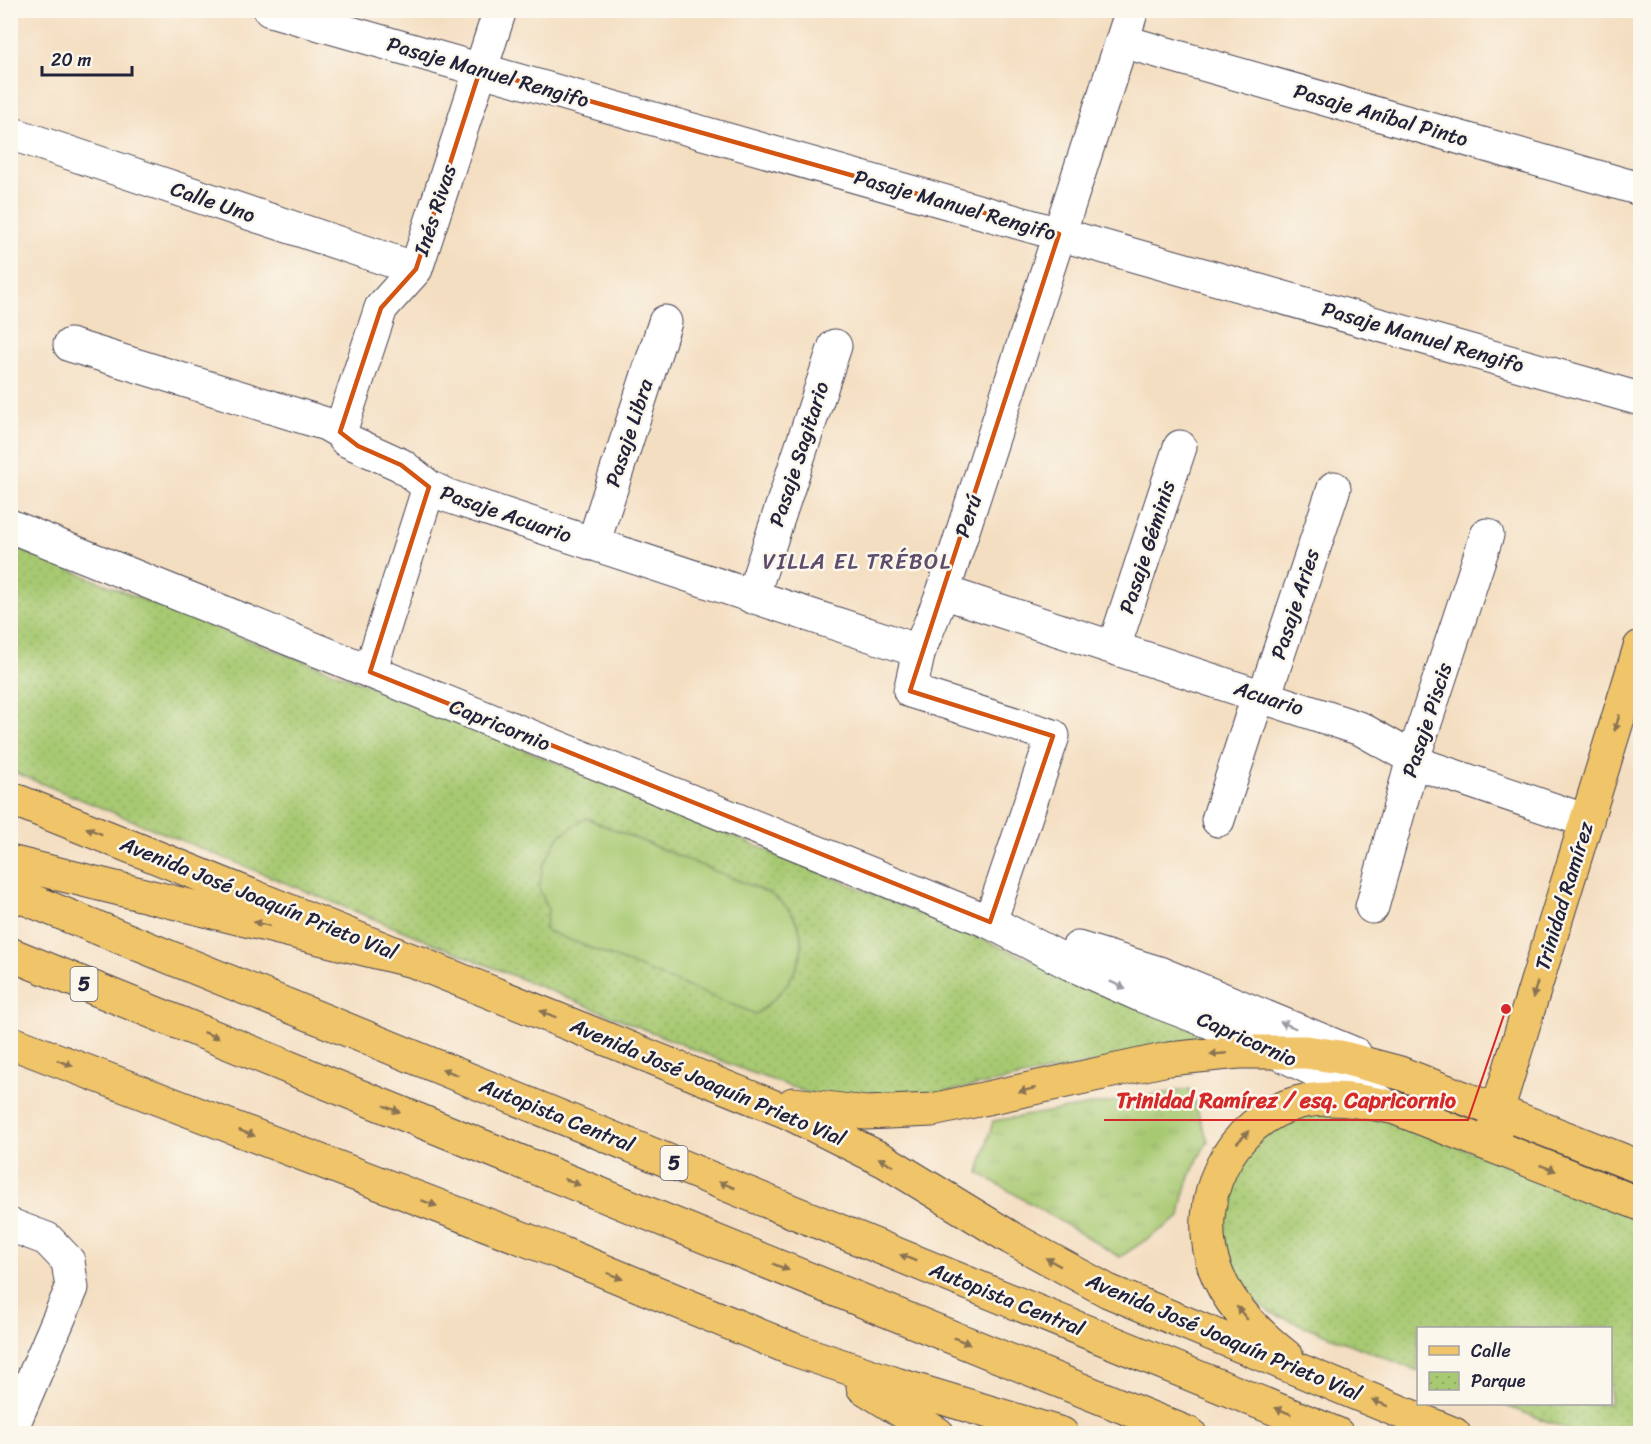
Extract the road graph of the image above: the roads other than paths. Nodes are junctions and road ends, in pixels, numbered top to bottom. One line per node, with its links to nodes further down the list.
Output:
1 (270, 10): 5 (street, Pasaje Manuel Rengifo)
2 (500, 10): 5 (street, Inés Rivas)
3 (1132, 10): 4 (street, Perú)
4 (1122, 41): 7 (street, Pasaje Aníbal Pinto); 8 (street, Perú)
5 (480, 70): 8 (street, Pasaje Manuel Rengifo); 9 (street, Inés Rivas)
6 (10, 133): 9 (street, Calle Uno)
7 (1641, 189)
8 (1059, 234): 13 (street, Pasaje Manuel Rengifo); 21 (street, Perú)
9 (416, 269): 14 (street, Inés Rivas)
10 (665, 321): 20 (street, Pasaje Libra)
11 (70, 345): 14 (street, Pasaje Acuario)
12 (835, 346): 22 (street, Pasaje Sagitario)
13 (1641, 399)
14 (340, 432): 16 (street, Pasaje Acuario)
15 (1180, 447): 23 (street, Pasaje Géminis)
16 (429, 487): 20 (street, Pasaje Acuario); 26 (street)
17 (1334, 488): 27 (street, Pasaje Aries)
18 (10, 526): 26 (street, Capricornio)
19 (1487, 535): 28 (street, Pasaje Piscis)
20 (593, 544): 22 (street, Pasaje Acuario)
21 (943, 592): 23 (street, Acuario); 25 (street, Perú)
22 (752, 597): 25 (street, Pasaje Acuario)
23 (1114, 647): 27 (street, Acuario)
24 (1641, 648): 31 (main road, Trinidad Ramírez, one-way to 31)
25 (919, 651): 35 (street, Perú)
26 (370, 672): 35 (street, Capricornio)
27 (1262, 696): 28 (street, Acuario); 30 (street, Pasaje Aries)
28 (1413, 759): 31 (street, Acuario); 34 (street, Pasaje Piscis)
29 (10, 798): 37 (main road, Avenida José Joaquín Prieto Vial, one-way to 29)
30 (1218, 820)
31 (1587, 821): 45 (main road, Trinidad Ramírez, one-way to 45)
32 (10, 862): 37 (main road, one-way to 32)
33 (10, 892): 56 (main road, Autopista Central / 5, one-way to 33)
34 (1372, 907)
35 (990, 922): 41 (street, Capricornio, one-way to 41); 42 (street, Capricornio, one-way to 35)
36 (10, 954): 39 (main road, 5)
37 (421, 963): 43 (main road, Avenida José Joaquín Prieto Vial, one-way to 37)
38 (10, 979): 39 (main road)
39 (157, 1013): 55 (main road, 5, one-way to 55)
40 (10, 1042): 50 (main road, one-way to 50)
41 (1276, 1051): 42 (main road); 43 (main road, one-way to 43); 44 (street, Capricornio)
42 (1400, 1073): 45 (main road, Capricornio)
43 (738, 1091): 51 (main road, Avenida José Joaquín Prieto Vial, one-way to 43)
44 (1395, 1108): 46 (main road, Capricornio); 51 (main road, one-way to 44)
45 (1497, 1111): 46 (main road, Trinidad Ramírez); 47 (main road, Capricornio)
46 (1494, 1147): 48 (main road, Capricornio, one-way to 48)
47 (1641, 1167)
48 (1641, 1204)
49 (10, 1225): 52 (street)
50 (792, 1349): 53 (main road); 54 (main road)
51 (1318, 1378): 57 (main road, Avenida José Joaquín Prieto Vial, one-way to 51)
52 (10, 1432)
53 (938, 1434)
54 (1062, 1434)
55 (1190, 1434)
56 (1337, 1434)
57 (1454, 1434)

